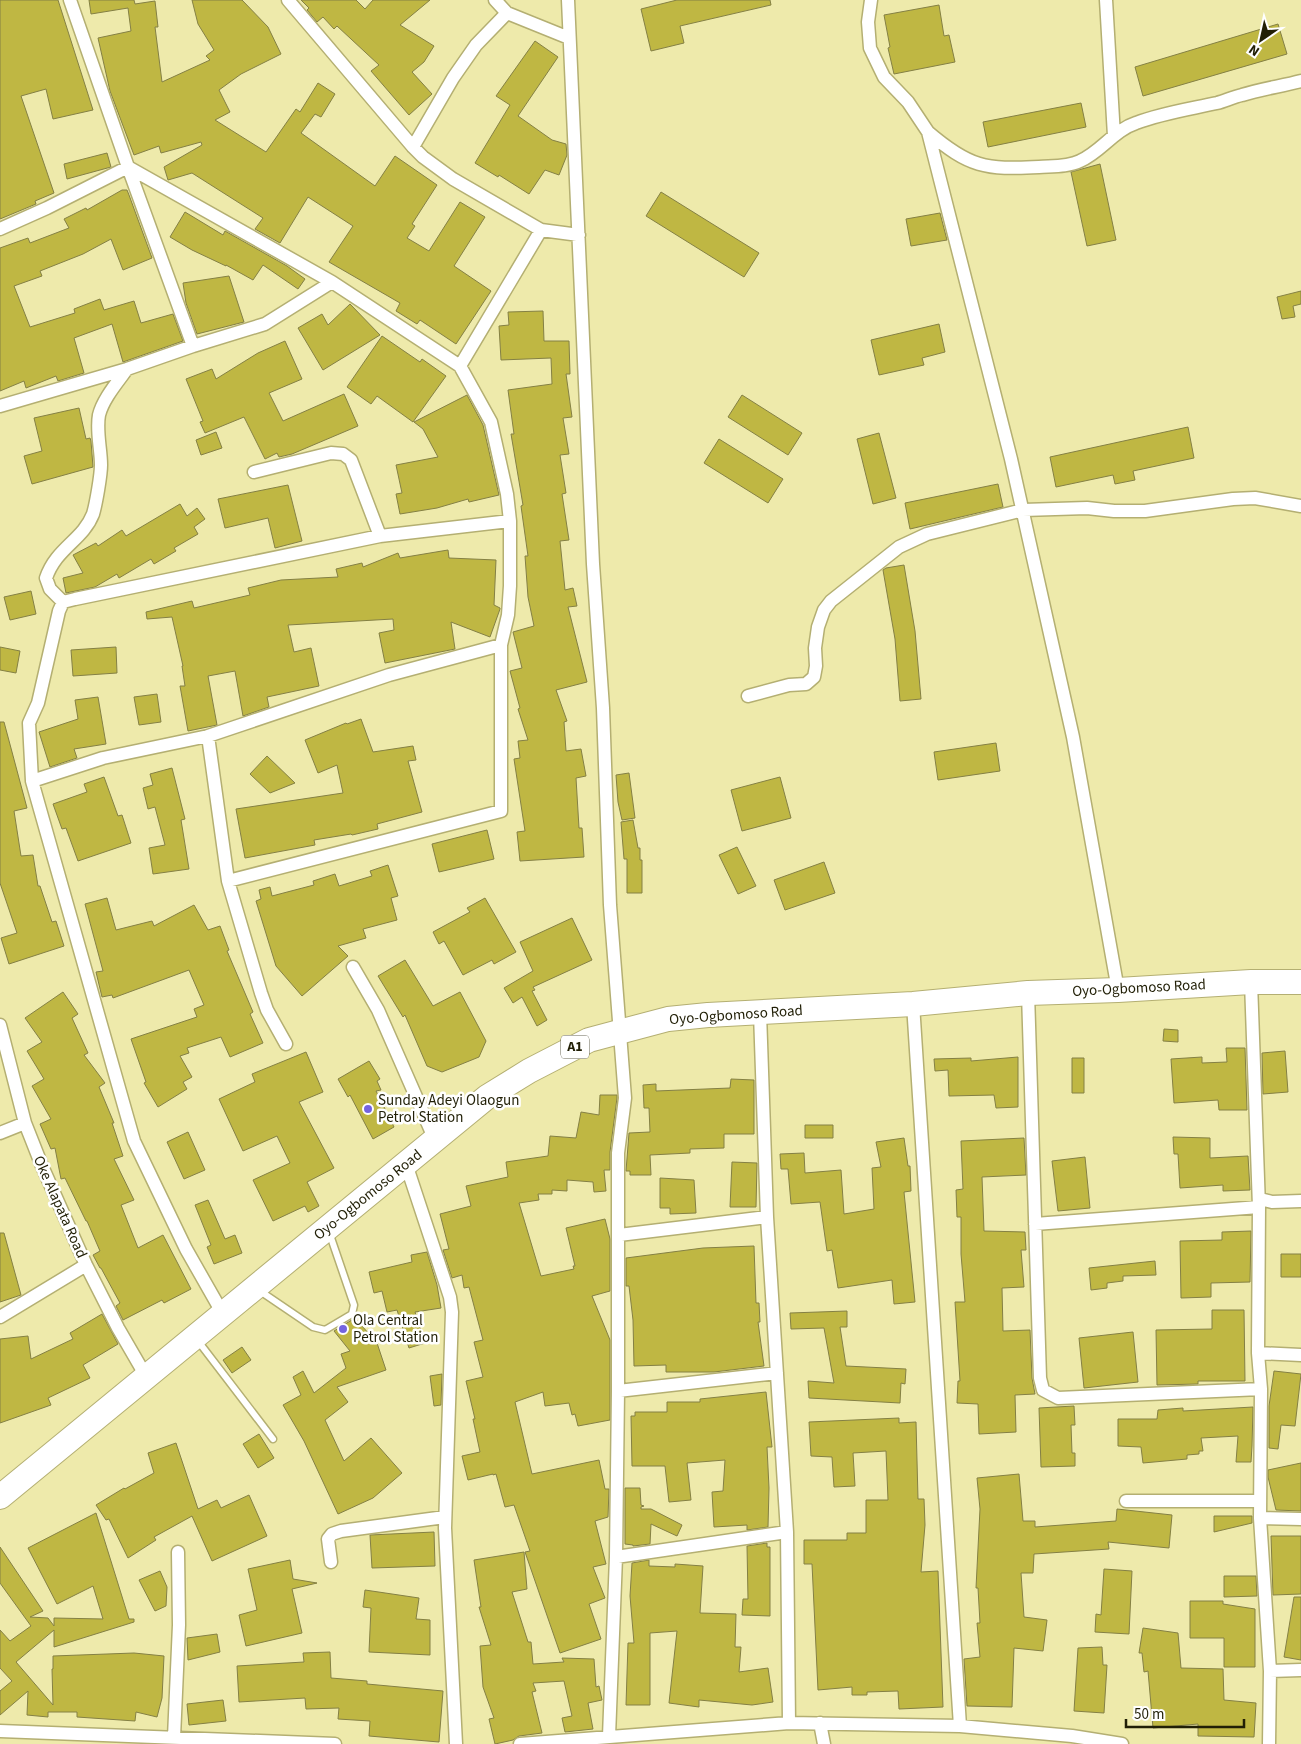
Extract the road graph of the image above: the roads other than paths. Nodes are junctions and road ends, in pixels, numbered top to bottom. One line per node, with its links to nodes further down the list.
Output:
1 (70, 0): 13 (street)
2 (288, 0): 12 (street)
3 (495, 0): 7 (street)
4 (568, 0): 8 (street)
5 (871, 0): 10 (street)
6 (1106, 0): 11 (street)
7 (507, 13): 8 (street); 12 (street)
8 (569, 38): 16 (street)
9 (1301, 81): 11 (street)
10 (928, 132): 11 (street); 24 (street)
11 (1114, 136)
12 (413, 147): 15 (street)
13 (128, 167): 14 (street); 17 (street); 18 (street)
14 (0, 229)
15 (541, 230): 16 (street); 19 (street)
16 (579, 235): 41 (street)
17 (332, 282): 18 (street); 19 (street)
18 (193, 346): 20 (street)
19 (460, 366): 25 (street)
20 (126, 369): 21 (street); 27 (street)
21 (0, 406)
22 (254, 472): 26 (street)
23 (1301, 506): 24 (street)
24 (1022, 510): 29 (street); 36 (street)
25 (510, 521): 26 (street); 28 (street)
26 (380, 536): 27 (street)
27 (63, 602): 31 (street)
28 (500, 645): 30 (street); 32 (street)
29 (748, 696)
30 (208, 736): 31 (street); 32 (street)
31 (32, 781): 55 (street)
32 (228, 881): 42 (street)
33 (353, 967): 45 (street)
34 (1251, 982): 35 (highway, Oyo-Ogbomoso Road / A1); 36 (highway, Oyo-Ogbomoso Road / A1); 48 (street)
35 (1301, 982)
36 (1118, 990): 37 (highway, Oyo-Ogbomoso Road / A1)
37 (1028, 993): 38 (highway, Oyo-Ogbomoso Road / A1); 50 (street)
38 (913, 1004): 39 (highway, Oyo-Ogbomoso Road / A1); 79 (street)
39 (760, 1012): 41 (highway, Oyo-Ogbomoso Road / A1); 49 (street)
40 (0, 1025): 43 (street, Oke Alapata Road)
41 (619, 1032): 45 (highway, Oyo-Ogbomoso Road / A1); 52 (street)
42 (286, 1044)
43 (25, 1123): 44 (street); 53 (street, Oke Alapata Road)
44 (0, 1133)
45 (435, 1140): 46 (highway, Oyo-Ogbomoso Road / A1)
46 (406, 1164): 51 (highway, Oyo-Ogbomoso Road / A1); 68 (street)
47 (1301, 1201): 48 (street)
48 (1259, 1207): 50 (street); 58 (street)
49 (767, 1217): 52 (street); 60 (street)
50 (1035, 1224): 62 (street)
51 (328, 1228): 54 (highway, Oyo-Ogbomoso Road / A1); 54 (lane)
52 (618, 1235): 63 (street)
53 (86, 1265): 56 (street); 61 (street, Oke Alapata Road)
54 (254, 1288): 55 (highway, Oyo-Ogbomoso Road / A1)
55 (223, 1314): 57 (highway, Oyo-Ogbomoso Road / A1)
56 (0, 1317)
57 (196, 1337): 61 (highway, Oyo-Ogbomoso Road / A1); 64 (lane)
58 (1258, 1353): 59 (street); 62 (street)
59 (1301, 1355)
60 (777, 1372): 63 (street); 71 (street)
61 (147, 1378): 65 (highway, Oyo-Ogbomoso Road / A1)
62 (1261, 1389): 67 (street)
63 (618, 1392): 73 (street)
64 (273, 1439)
65 (0, 1497)
66 (1126, 1501): 67 (street)
67 (1260, 1501): 69 (street)
68 (446, 1517): 74 (street); 87 (street)
69 (1260, 1518): 70 (street); 76 (street)
70 (1301, 1519)
71 (788, 1532): 73 (street); 77 (street)
72 (178, 1552): 82 (street)
73 (616, 1557): 81 (street)
74 (331, 1562)
75 (1301, 1670): 76 (street)
76 (1270, 1671): 91 (street)
77 (790, 1723): 78 (street); 81 (street)
78 (820, 1723): 79 (street); 89 (street)
79 (960, 1726): 84 (street)
80 (0, 1731): 83 (street)
81 (609, 1736): 88 (street)
82 (174, 1737): 83 (street); 85 (street)
83 (130, 1740)
84 (1072, 1740): 90 (street)
85 (289, 1743): 86 (street)
86 (335, 1744)
87 (456, 1744)
88 (520, 1744)
89 (824, 1744)
90 (1122, 1744)
91 (1269, 1744)

